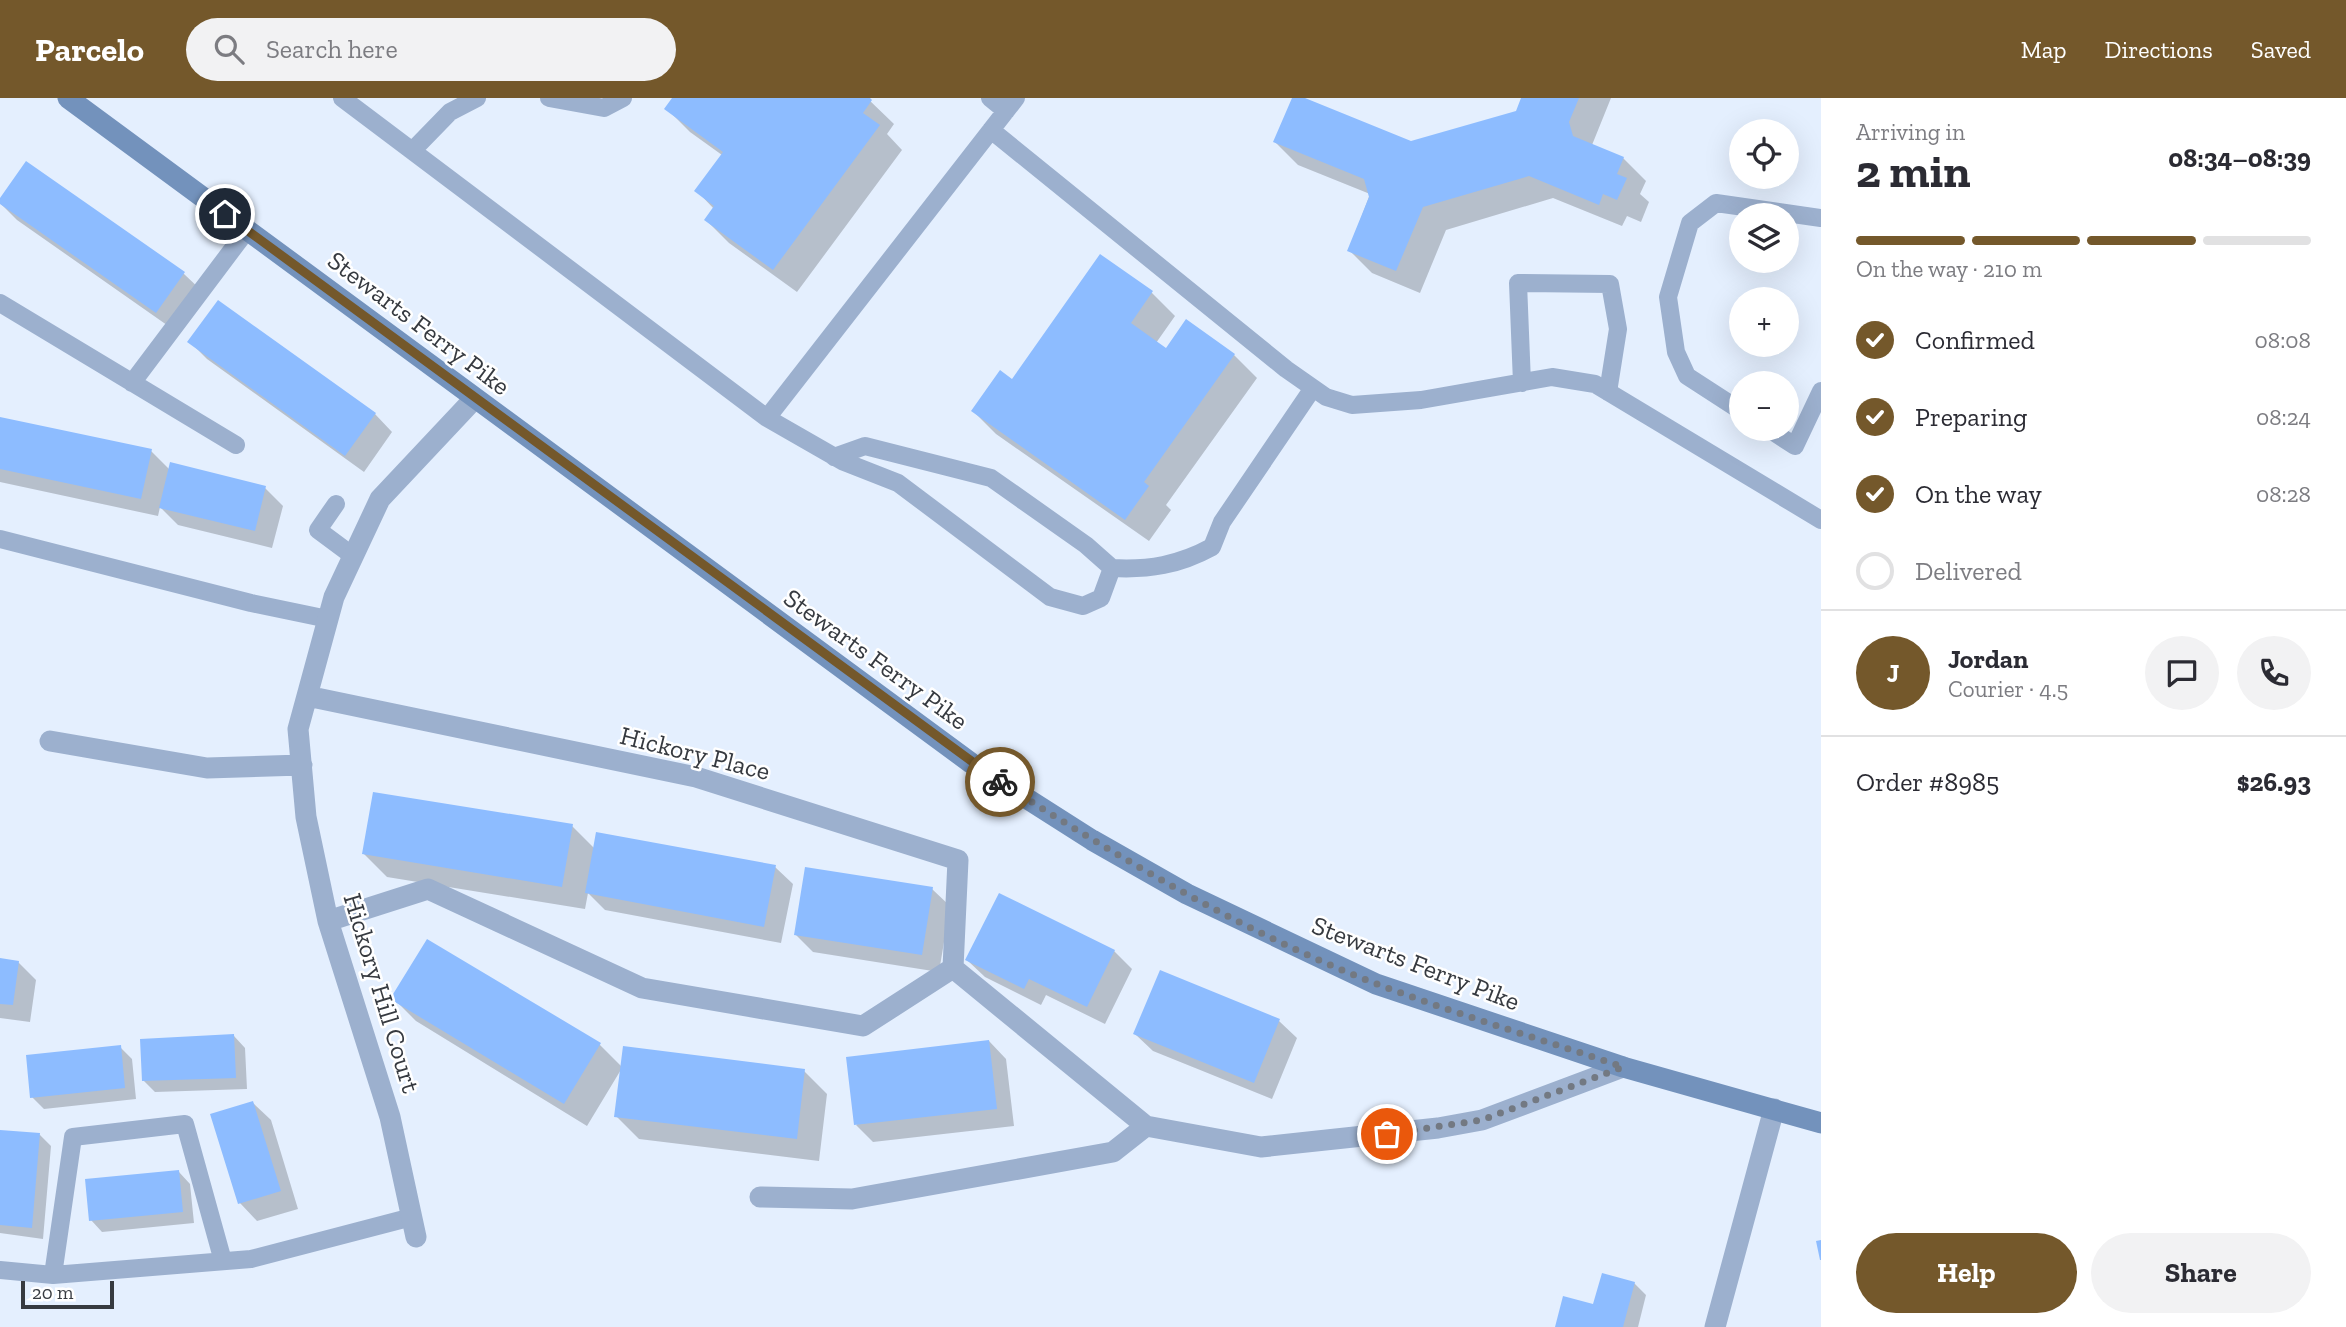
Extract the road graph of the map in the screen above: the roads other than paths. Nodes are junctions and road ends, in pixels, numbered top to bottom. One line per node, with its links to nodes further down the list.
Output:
1 (68, 98): 11 (main road, Stewarts Ferry Pike)
2 (342, 98): 9 (lane)
3 (477, 98): 9 (lane)
4 (549, 98): 5 (lane)
5 (623, 98)
6 (990, 98): 7 (lane)
7 (1011, 104): 8 (lane)
8 (991, 130): 15 (lane); 20 (lane)
9 (414, 149): 20 (lane)
10 (1821, 218): 19 (lane)
11 (247, 230): 13 (lane); 18 (main road, Stewarts Ferry Pike)
12 (0, 303): 13 (lane)
13 (132, 383): 22 (lane)
14 (1522, 383): 15 (lane); 17 (lane); 17 (lane)
15 (1313, 388): 28 (lane)
16 (1821, 391): 21 (lane)
17 (1608, 392): 25 (lane)
18 (474, 398): 27 (street, Hickory Hill Court); 35 (main road, Stewarts Ferry Pike)
19 (1729, 403)
20 (767, 418): 23 (lane)
21 (1799, 438)
22 (236, 445)
23 (834, 457): 28 (lane); 28 (lane)
24 (336, 504): 27 (lane)
25 (1821, 520)
26 (0, 539): 29 (lane)
27 (353, 556): 29 (street, Hickory Hill Court)
28 (1112, 568)
29 (328, 619): 30 (street, Hickory Hill Court)
30 (307, 696): 32 (street, Hickory Hill Court); 34 (street, Hickory Place)
31 (50, 741): 32 (street)
32 (302, 765): 33 (street, Hickory Hill Court)
33 (328, 920): 34 (street); 40 (street, Hickory Hill Court)
34 (953, 968): 38 (street)
35 (1623, 1067): 36 (main road, Stewarts Ferry Pike); 38 (street)
36 (1774, 1110): 37 (main road, Stewarts Ferry Pike); 44 (street)
37 (1821, 1123)
38 (1146, 1126): 39 (street)
39 (761, 1197)
40 (414, 1227): 41 (lane)
41 (223, 1261): 43 (lane); 43 (lane)
42 (0, 1270): 43 (lane)
43 (53, 1275)
44 (1715, 1327)

